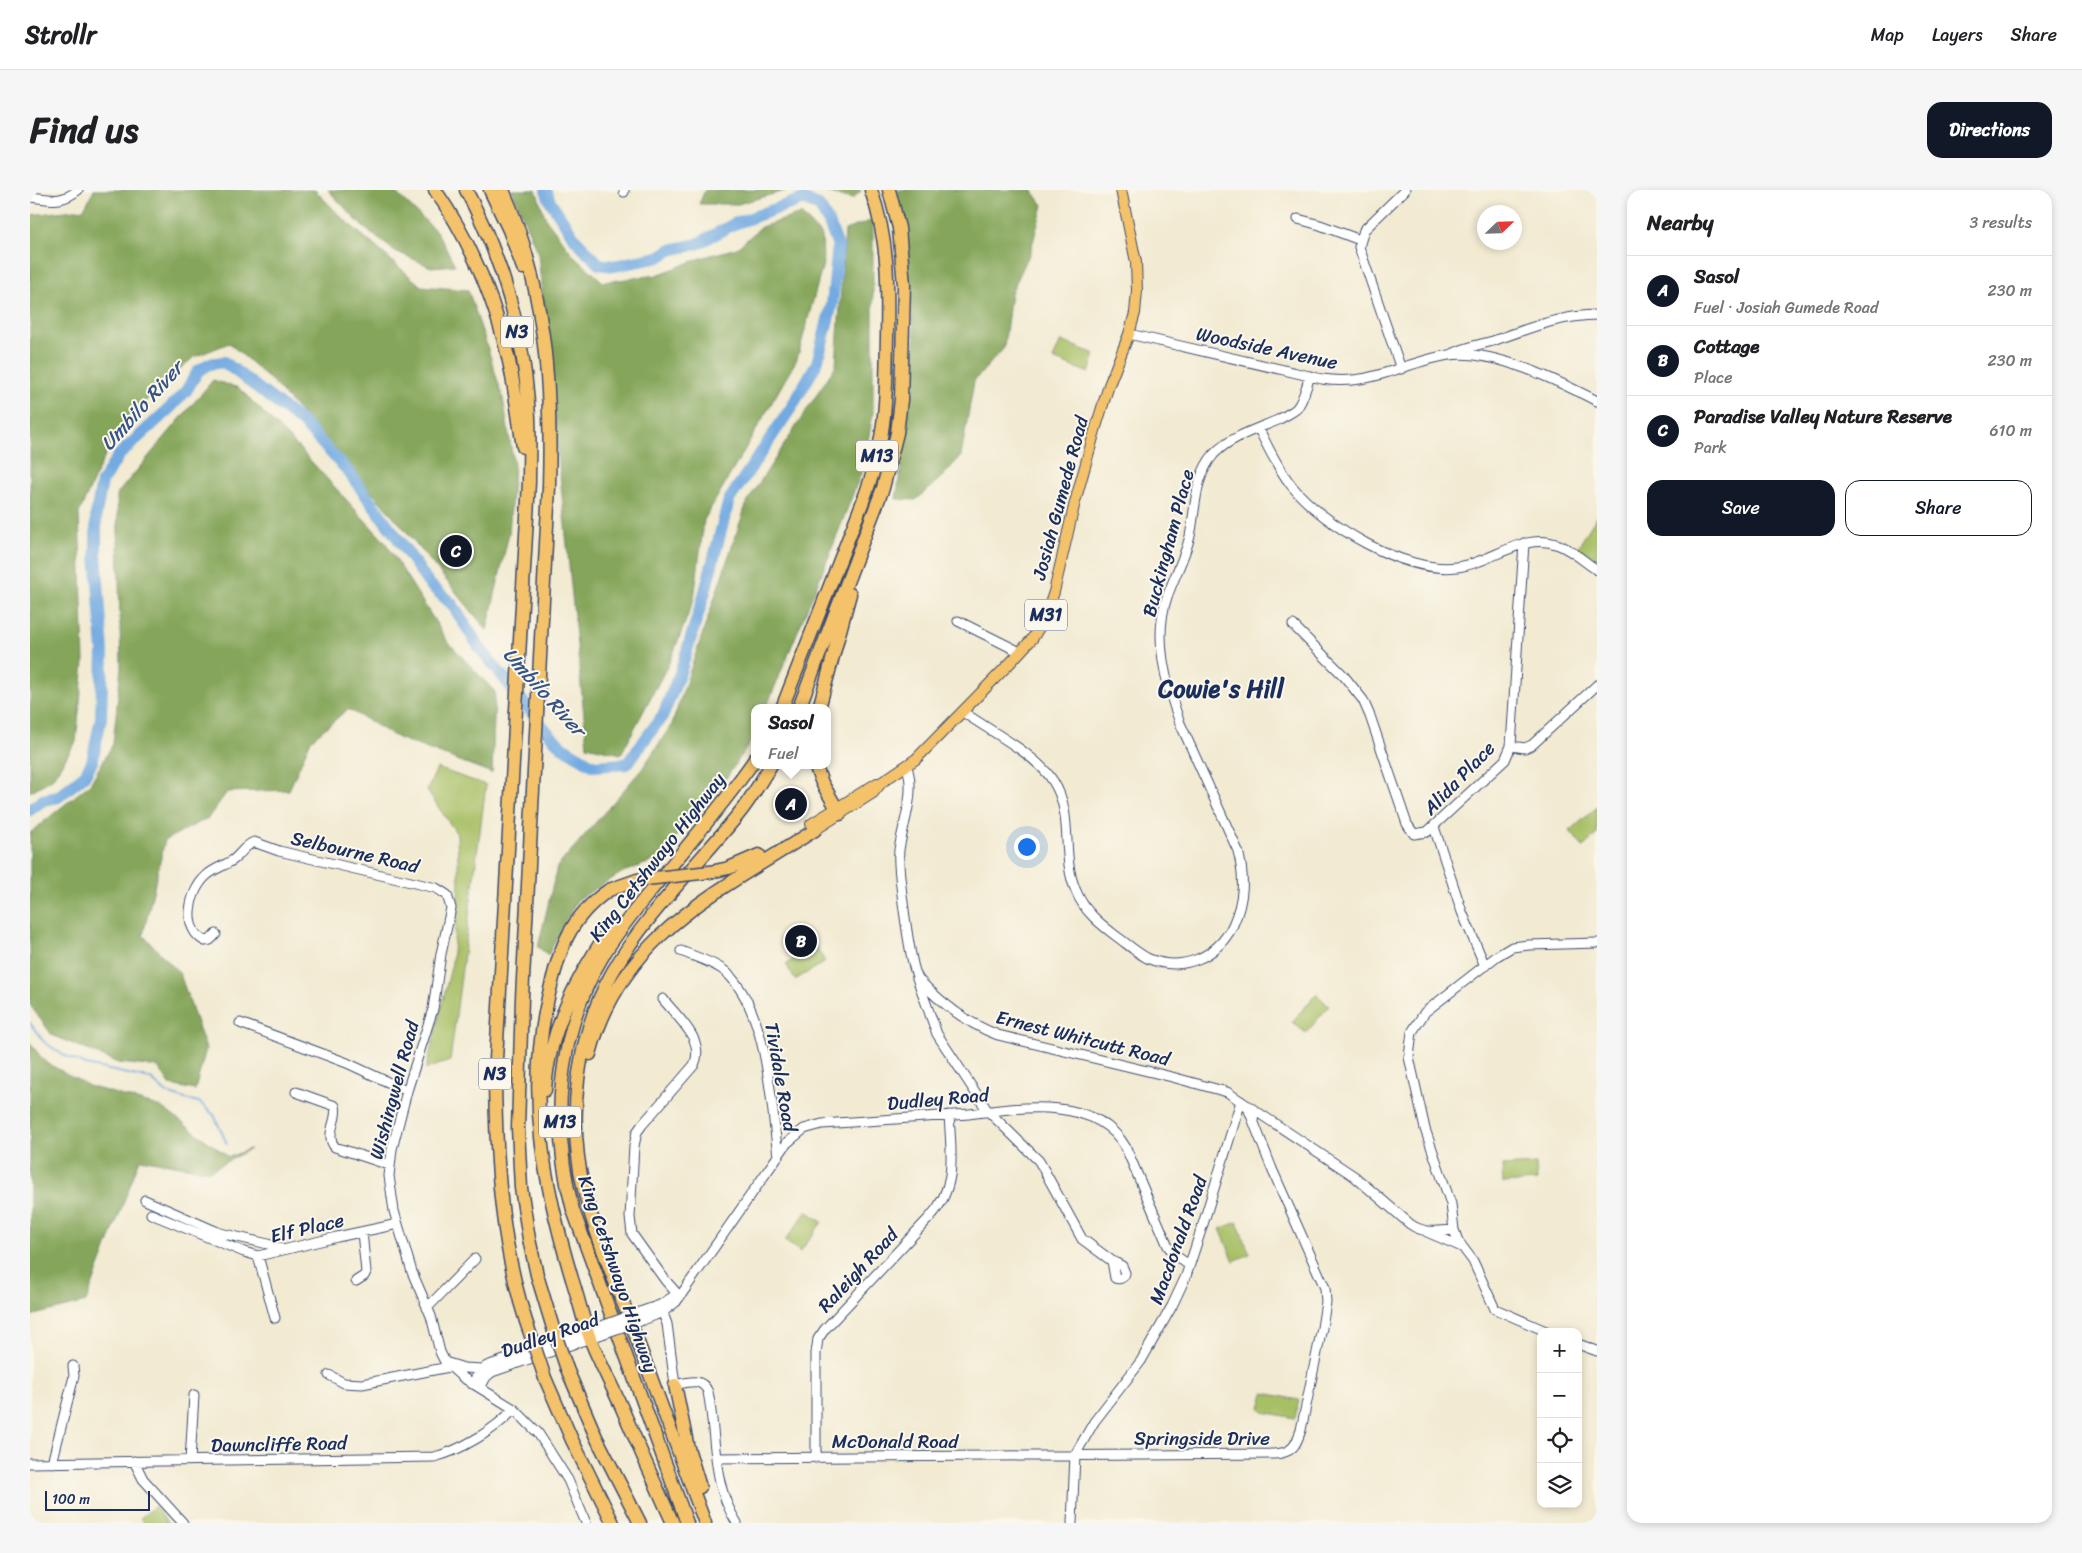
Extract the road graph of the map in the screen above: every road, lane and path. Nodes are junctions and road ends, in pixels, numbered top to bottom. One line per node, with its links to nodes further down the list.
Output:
1 (78, 190): 10 (street)
2 (435, 190): 23 (highway)
3 (466, 190): 23 (highway, N3)
4 (490, 190): 17 (highway, N3)
5 (503, 190): 17 (highway)
6 (871, 190): 31 (highway, M13)
7 (889, 190): 25 (highway, M13)
8 (1121, 190): 14 (main road, Josiah Gumede Road / M31)
9 (1405, 190): 12 (street)
10 (30, 197)
11 (1298, 219): 12 (street)
12 (1360, 240): 19 (street)
13 (1597, 315): 15 (street)
14 (1129, 334): 20 (street, Woodside Avenue); 29 (main road, Josiah Gumede Road / M31)
15 (1490, 342): 16 (street); 18 (street)
16 (1450, 355): 18 (street, Woodside Avenue); 19 (street, Woodside Avenue)
17 (545, 356): 101 (highway, N3, bridge)
18 (1496, 359): 21 (street, Woodside Avenue)
19 (1401, 369): 20 (street, Woodside Avenue)
20 (1310, 376): 22 (street, Buckingham Place)
21 (1597, 401)
22 (1259, 429): 24 (street); 34 (street, Buckingham Place)
23 (529, 482): 100 (highway, N3, bridge)
24 (1524, 543): 26 (street); 35 (street, Alida Place)
25 (858, 552): 32 (highway, M13); 33 (highway)
26 (1597, 570)
27 (958, 621): 29 (street)
28 (1292, 625): 43 (street, Alida Place)
29 (1020, 652): 34 (main road, Josiah Gumede Road / M31)
30 (1597, 685): 35 (street)
31 (784, 704)
32 (801, 704)
33 (820, 704)
34 (963, 712): 37 (main road, Josiah Gumede Road / M31)
35 (1511, 746): 43 (street, Alida Place)
36 (751, 764): 40 (highway, King Cetshwayo Highway / M13)
37 (907, 767): 41 (main road, Josiah Gumede Road / M31); 49 (street)
38 (768, 769): 60 (highway, King Cetshwayo Highway / M13)
39 (817, 769): 41 (highway)
40 (723, 803): 58 (highway); 103 (highway, King Cetshwayo Highway / M13)
41 (838, 811): 42 (main road, Josiah Gumede Road / M31)
42 (813, 827): 58 (highway, bridge); 60 (highway)
43 (1434, 827): 48 (street)
44 (447, 895): 45 (street, Selbourne Road); 52 (street, Wishingwell Road)
45 (216, 934)
46 (1597, 943): 48 (street)
47 (681, 951): 57 (street, Tividale Road)
48 (1485, 966): 62 (street)
49 (917, 977): 54 (street, Ernest Whitcutt Road); 55 (street)
50 (663, 999): 75 (street)
51 (240, 1023): 52 (street)
52 (407, 1091): 59 (street, Wishingwell Road)
53 (296, 1092): 59 (street)
54 (1244, 1103): 67 (street, Ernest Whitcutt Road); 73 (street, Macdonald Road); 91 (street, Springside Drive)
55 (987, 1110): 56 (street, Dudley Road); 72 (street); 73 (street, Dudley Road)
56 (949, 1115): 57 (street, Dudley Road); 93 (street, Raleigh Road)
57 (778, 1156): 75 (street, Dudley Road)
58 (544, 1160): 80 (highway)
59 (390, 1165): 64 (street, Wishingwell Road)
60 (584, 1191): 104 (highway, King Cetshwayo Highway / M13)
61 (145, 1200): 69 (street)
62 (1452, 1211): 65 (street); 67 (street)
63 (151, 1214): 70 (street)
64 (398, 1224): 66 (street, Elf Place); 76 (street, Wishingwell Road)
65 (1454, 1230): 67 (street); 68 (street)
66 (362, 1232): 69 (street, Elf Place); 74 (street)
67 (1429, 1232): 68 (street, Ernest Whitcutt Road)
68 (1462, 1247): 79 (street)
69 (282, 1250): 70 (street, Elf Place)
70 (258, 1256): 78 (street, Elf Place)
71 (474, 1259): 76 (street)
72 (1112, 1261)
73 (1189, 1265): 91 (street, Macdonald Road)
74 (356, 1281)
75 (680, 1293): 77 (street, Dudley Road)
76 (427, 1308): 83 (street, Wishingwell Road)
77 (662, 1309): 80 (street, Dudley Road, bridge); 87 (street)
78 (275, 1318)
79 (1539, 1328)
80 (595, 1332): 85 (street, Dudley Road); 88 (street, Dudley Road); 102 (highway)
81 (1582, 1345): 82 (street)
82 (1597, 1351)
83 (447, 1365): 85 (street, Dudley Road); 86 (street); 88 (street)
84 (73, 1366): 95 (street)
85 (482, 1369): 88 (street, Dudley Road)
86 (328, 1375)
87 (675, 1385): 92 (street); 105 (highway)
88 (476, 1386): 90 (street)
89 (194, 1394): 96 (street)
90 (514, 1409): 96 (street, Dawncliffe Road); 99 (street)
91 (1075, 1455): 93 (street, McDonald Road); 107 (street)
92 (716, 1458): 93 (street, McDonald Road); 106 (street)
93 (816, 1458)
94 (134, 1461): 95 (street, Dawncliffe Road); 96 (street, Dawncliffe Road); 98 (street)
95 (52, 1462): 97 (street, Dawncliffe Road)
96 (190, 1462)
97 (30, 1463)
98 (183, 1523)
99 (586, 1523)
100 (613, 1523)
101 (640, 1523)
102 (674, 1523)
103 (687, 1523)
104 (705, 1523)
105 (713, 1523)
106 (737, 1523)
107 (1072, 1523)

